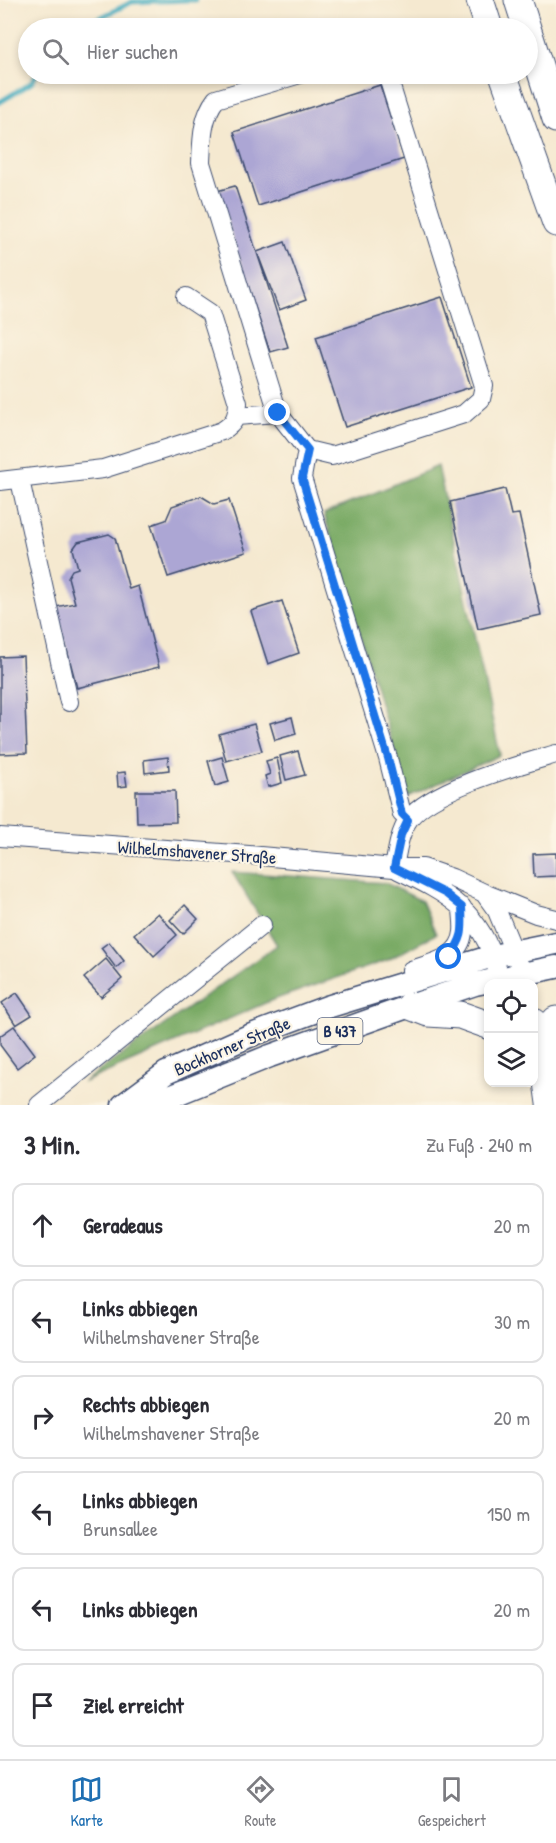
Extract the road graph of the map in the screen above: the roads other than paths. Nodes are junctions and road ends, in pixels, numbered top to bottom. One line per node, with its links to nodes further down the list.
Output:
1 (480, 0): 3 (highway)
2 (518, 0): 4 (highway)
3 (486, 18)
4 (523, 18)
5 (538, 60): 7 (highway)
6 (538, 66): 11 (highway)
7 (556, 75)
8 (266, 84): 14 (street)
9 (390, 84): 16 (street)
10 (507, 84): 12 (highway)
11 (556, 119)
12 (556, 223)
13 (186, 297): 15 (street)
14 (278, 413): 15 (street); 16 (street)
15 (237, 416): 17 (street)
16 (308, 450): 21 (street)
17 (20, 480): 18 (street); 19 (street)
18 (0, 481)
19 (69, 702)
20 (556, 754): 21 (street)
21 (408, 820): 23 (street)
22 (0, 837): 23 (street, Wilhelmshavener Straße)
23 (394, 868): 24 (street, Wilhelmshavener Straße); 25 (street, Wilhelmshavener Straße)
24 (484, 893): 26 (street, Wilhelmshavener Straße); 30 (street)
25 (462, 907): 30 (street, Wilhelmshavener Straße); 31 (street)
26 (556, 919)
27 (262, 925): 38 (street)
28 (556, 942): 30 (main road, Bockhorner Straße / B 437)
29 (556, 967): 30 (main road, Bockhorner Straße / B 437)
30 (509, 971): 31 (main road, Bockhorner Straße / B 437); 32 (main road, Bockhorner Straße / B 437)
31 (372, 993): 39 (main road, Bockhorner Straße / B 437)
32 (410, 1006): 34 (highway); 40 (main road, Bockhorner Straße / B 437)
33 (556, 1020): 36 (highway)
34 (484, 1023)
35 (535, 1033): 36 (highway)
36 (539, 1070): 37 (highway)
37 (550, 1104)
38 (39, 1105)
39 (123, 1105)
40 (137, 1105)

